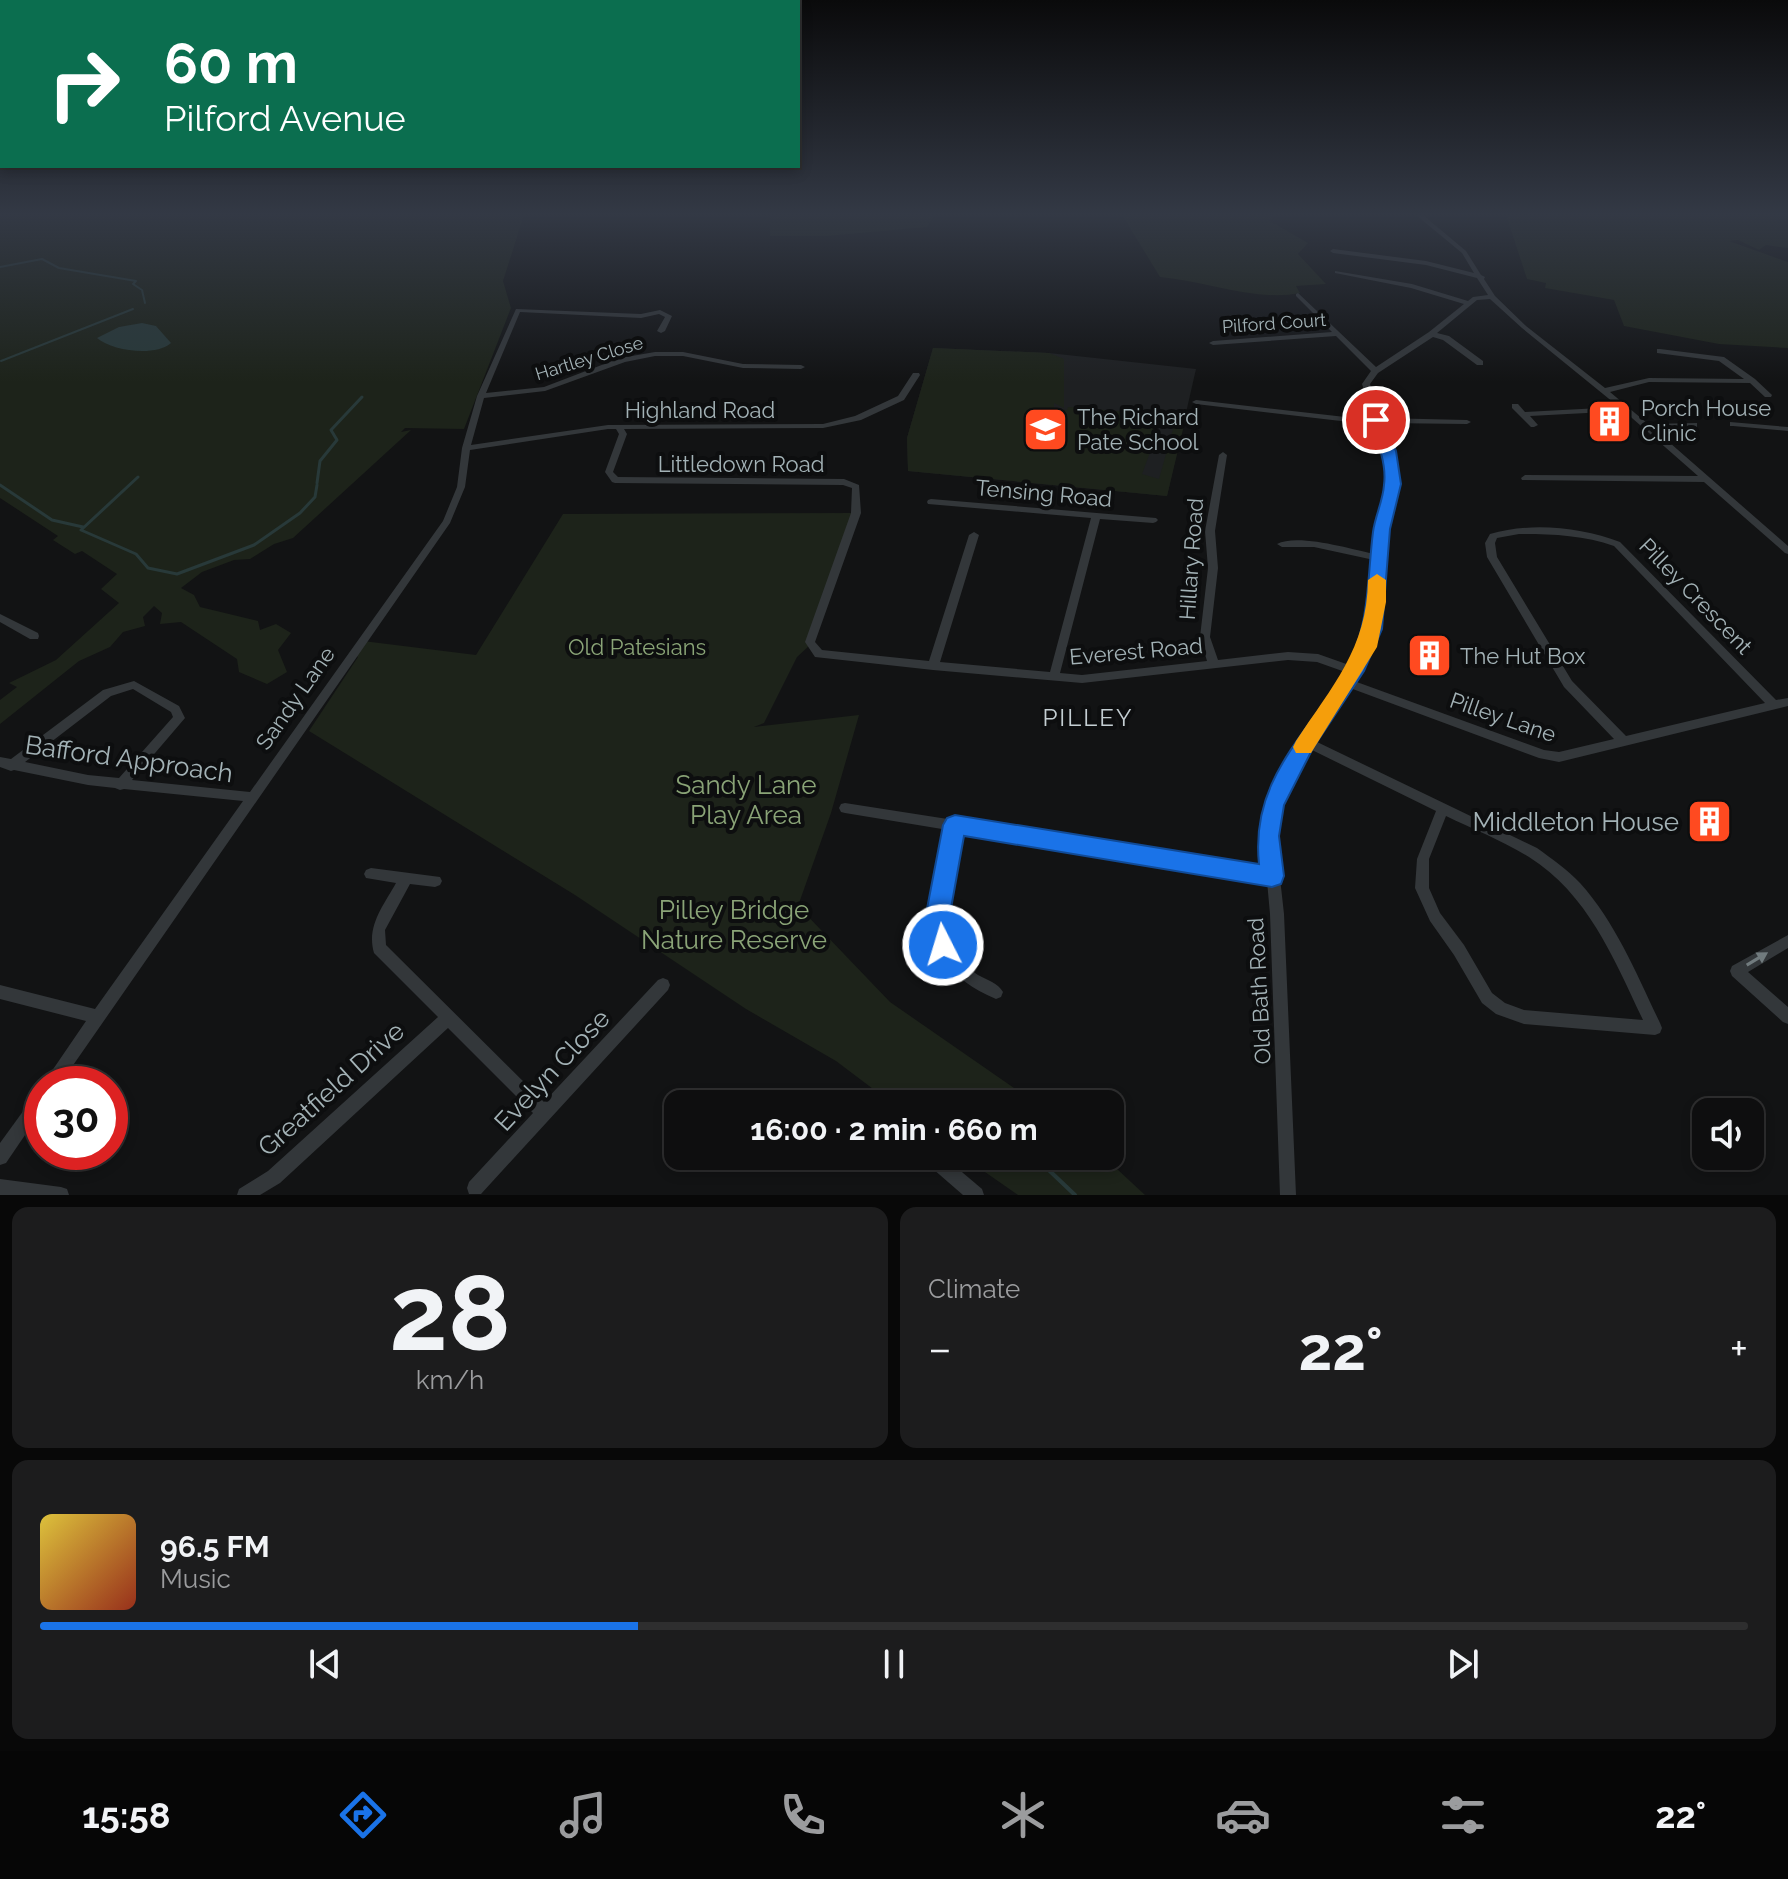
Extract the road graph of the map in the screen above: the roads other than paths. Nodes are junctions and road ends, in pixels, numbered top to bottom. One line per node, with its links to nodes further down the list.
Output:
1 (1454, 271): 4 (street)
2 (1477, 271): 4 (street)
3 (1337, 272): 7 (street)
4 (1483, 279): 6 (street); 7 (street)
5 (1298, 295): 9 (street)
6 (1492, 297): 7 (street); 18 (street)
7 (1472, 300): 10 (street)
8 (661, 331): 20 (street, Sandy Lane)
9 (1337, 334): 11 (street, Pilford Court); 15 (street)
10 (1432, 334): 13 (street); 15 (street)
11 (1213, 343)
12 (1660, 351): 17 (street)
13 (1480, 363)
14 (801, 367): 20 (street, Hartley Close)
15 (1375, 371): 25 (street, Old Bath Road)
16 (916, 375): 32 (street, Highland Road)
17 (1752, 381): 18 (street); 19 (street)
18 (1604, 391): 23 (street)
19 (1768, 395)
20 (481, 396): 33 (street, Sandy Lane)
21 (1196, 402): 25 (street)
22 (1515, 406): 24 (street)
23 (1626, 409): 24 (street); 30 (street)
24 (1523, 414): 28 (street)
25 (1377, 422): 26 (street); 43 (street, Old Bath Road)
26 (1467, 422)
27 (1733, 424): 31 (street)
28 (1534, 425)
29 (1694, 425): 30 (street)
30 (1646, 427): 36 (street)
31 (1788, 429)
32 (620, 430): 33 (street, Highland Road); 46 (street, Littledown Road)
33 (466, 448): 57 (street, Sandy Lane)
34 (1223, 455): 47 (street, Hillary Road)
35 (1525, 478): 36 (street)
36 (1704, 479): 42 (street)
37 (931, 502): 38 (street, Tensing Road)
38 (1096, 516): 39 (street, Tensing Road); 49 (street)
39 (1153, 520)
40 (974, 535): 48 (street)
41 (1282, 544): 43 (street)
42 (1788, 551)
43 (1378, 558): 50 (street, Old Bath Road)
44 (0, 618): 45 (street)
45 (34, 636)
46 (823, 656): 48 (street, Everest Road)
47 (1214, 665): 49 (street, Everest Road); 50 (street, Everest Road)
48 (933, 666): 49 (street, Everest Road)
49 (1054, 677)
50 (1351, 677): 53 (street, Old Bath Road); 54 (street, Pilley Lane)
51 (1788, 702): 52 (street, Pilley Lane)
52 (1774, 705): 54 (street, Pilley Lane); 54 (street, Pilley Crescent)
53 (1306, 742): 59 (street); 62 (street, Old Bath Road)
54 (1624, 742)
55 (6, 764): 56 (street, Bafford Approach); 56 (street)
56 (120, 785): 57 (street, Bafford Approach)
57 (252, 797): 69 (street, Sandy Lane)
58 (845, 808): 60 (street)
59 (1443, 809): 59 (street)
60 (955, 825): 62 (street); 68 (street)
61 (371, 874): 63 (street)
62 (1272, 876): 82 (street, Old Bath Road)
63 (406, 878): 64 (street); 71 (street)
64 (435, 881)
65 (1788, 941): 70 (street, one-way to 65)
66 (663, 985): 73 (street, Evelyn Close)
67 (0, 992): 69 (street)
68 (996, 992)
69 (98, 1017): 72 (street, Sandy Lane)
70 (1788, 1017)
71 (448, 1018): 73 (street); 80 (street, Greatfield Drive)
72 (64, 1066)
73 (544, 1113): 78 (street, Evelyn Close)
74 (24, 1123): 75 (street)
75 (0, 1157)
76 (947, 1170): 81 (street)
77 (0, 1187): 79 (street)
78 (475, 1188)
79 (61, 1195)
80 (245, 1195)
81 (976, 1195)
82 (1288, 1195)

